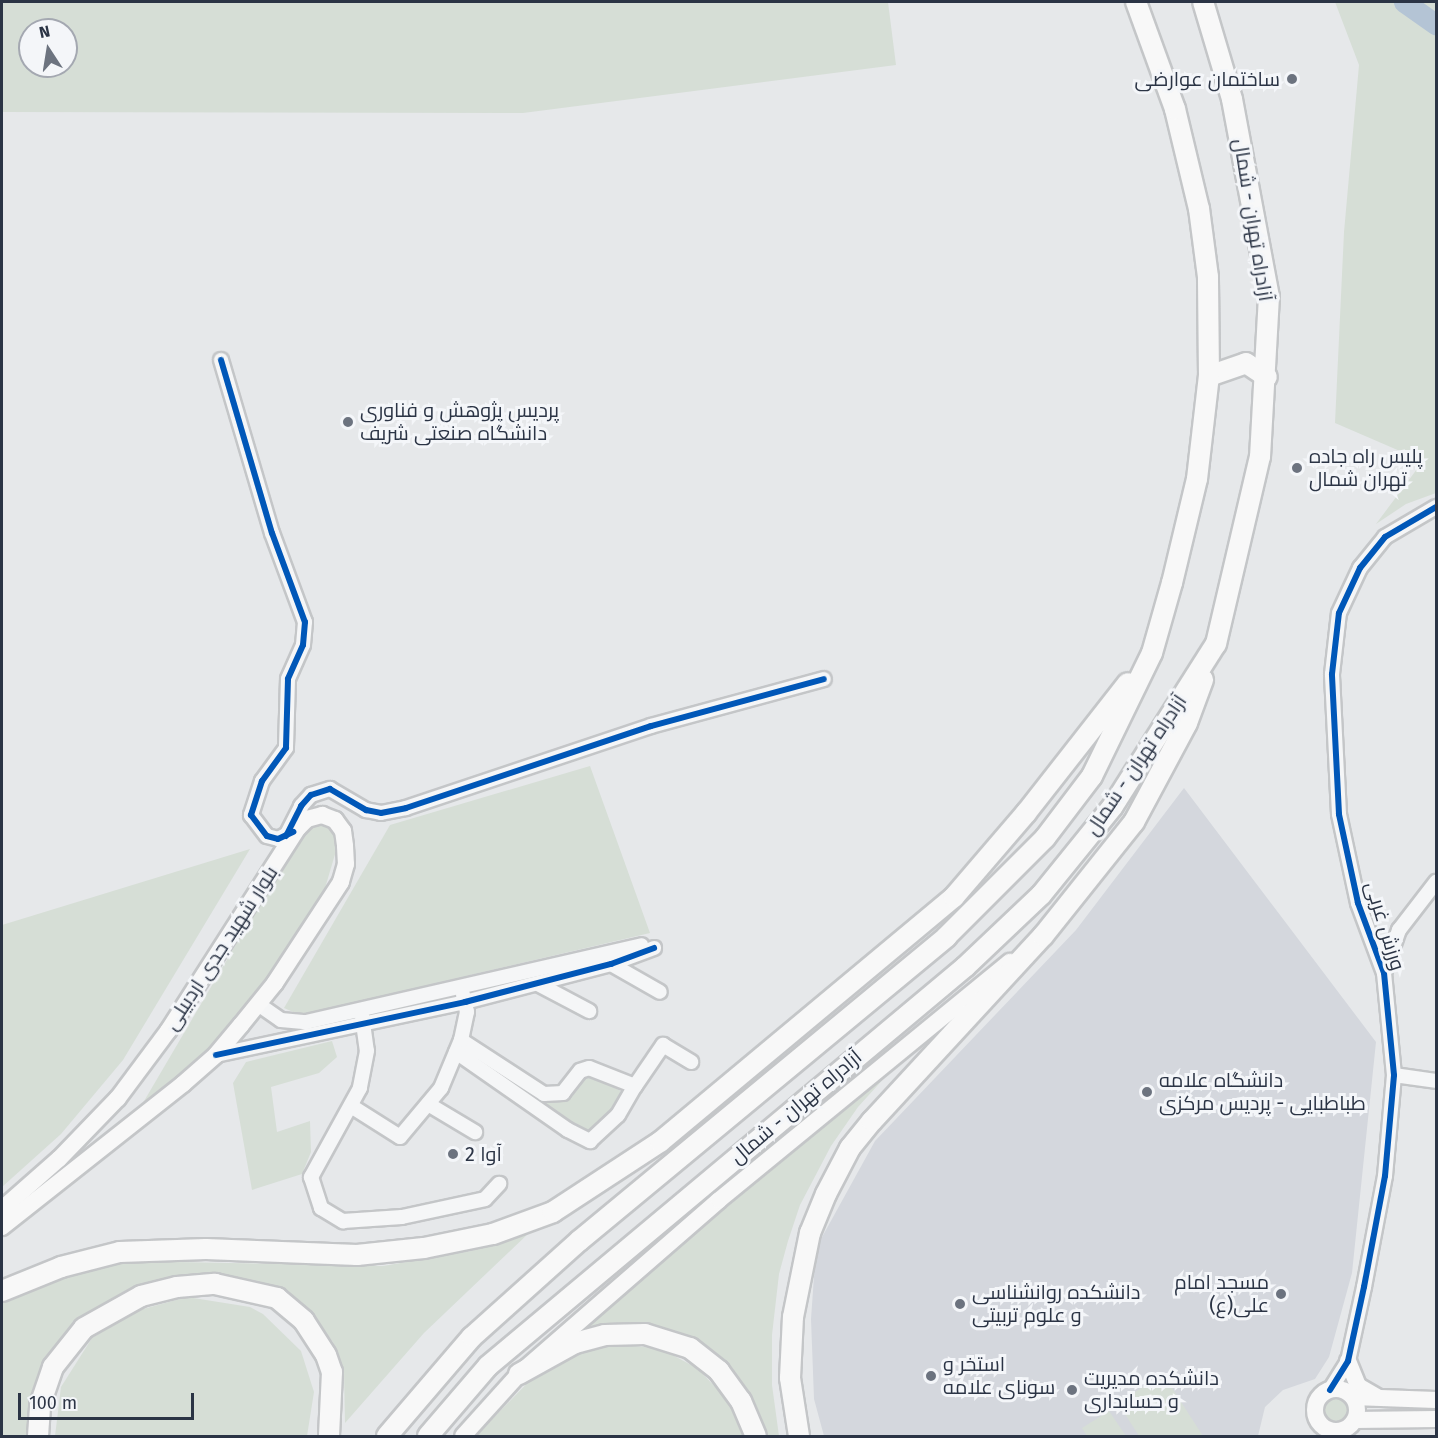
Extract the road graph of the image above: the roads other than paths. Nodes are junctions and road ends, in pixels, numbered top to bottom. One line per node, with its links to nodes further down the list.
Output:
1 (1136, 2): 4 (highway, آزادراه تهران - شمال)
2 (1203, 2): 5 (highway, آزادراه تهران - شمال)
3 (221, 360): 10 (street)
4 (1209, 376): 5 (highway); 8 (highway, آزادراه تهران - شمال)
5 (1267, 377): 7 (highway, آزادراه تهران - شمال)
6 (1437, 507): 14 (street, ورزش غربی)
7 (1216, 644): 12 (highway); 45 (highway, آزادراه تهران - شمال)
8 (1152, 653): 33 (highway); 44 (highway, آزادراه تهران - شمال)
9 (824, 679): 10 (street)
10 (292, 832): 18 (main road); 31 (main road, بلوار شهید جدی اردبیلی)
11 (1437, 882): 14 (street)
12 (1042, 936): 35 (main road); 48 (highway)
13 (611, 964): 15 (street); 16 (street); 17 (street)
14 (1384, 973): 24 (street, ورزش غربی)
15 (538, 984): 17 (street); 19 (street)
16 (660, 992)
17 (463, 996): 20 (street); 21 (street)
18 (258, 1004): 20 (street); 22 (main road)
19 (588, 1011)
20 (362, 1017): 22 (street); 28 (street)
21 (459, 1046): 26 (street); 26 (street); 27 (street)
22 (216, 1055): 32 (main road)
23 (691, 1062): 26 (street)
24 (1394, 1075): 25 (street); 34 (street, ورزش غربی)
25 (1437, 1081)
26 (635, 1086)
27 (428, 1104): 28 (street); 29 (street)
28 (351, 1106): 30 (street)
29 (475, 1132)
30 (499, 1184)
31 (2, 1209)
32 (2, 1227)
33 (2, 1291)
34 (1348, 1361): 36 (street, ورزش غربی); 38 (main road)
35 (519, 1374): 46 (main road); 47 (highway)
36 (1329, 1390): 37 (main road); 41 (main road)
37 (1353, 1398): 38 (main road); 41 (main road)
38 (1384, 1400): 39 (main road)
39 (1437, 1400)
40 (1437, 1419): 41 (main road)
41 (1355, 1420)
42 (38, 1437): 43 (highway)
43 (330, 1437)
44 (387, 1437)
45 (428, 1437)
46 (463, 1437)
47 (756, 1437)
48 (799, 1437)

